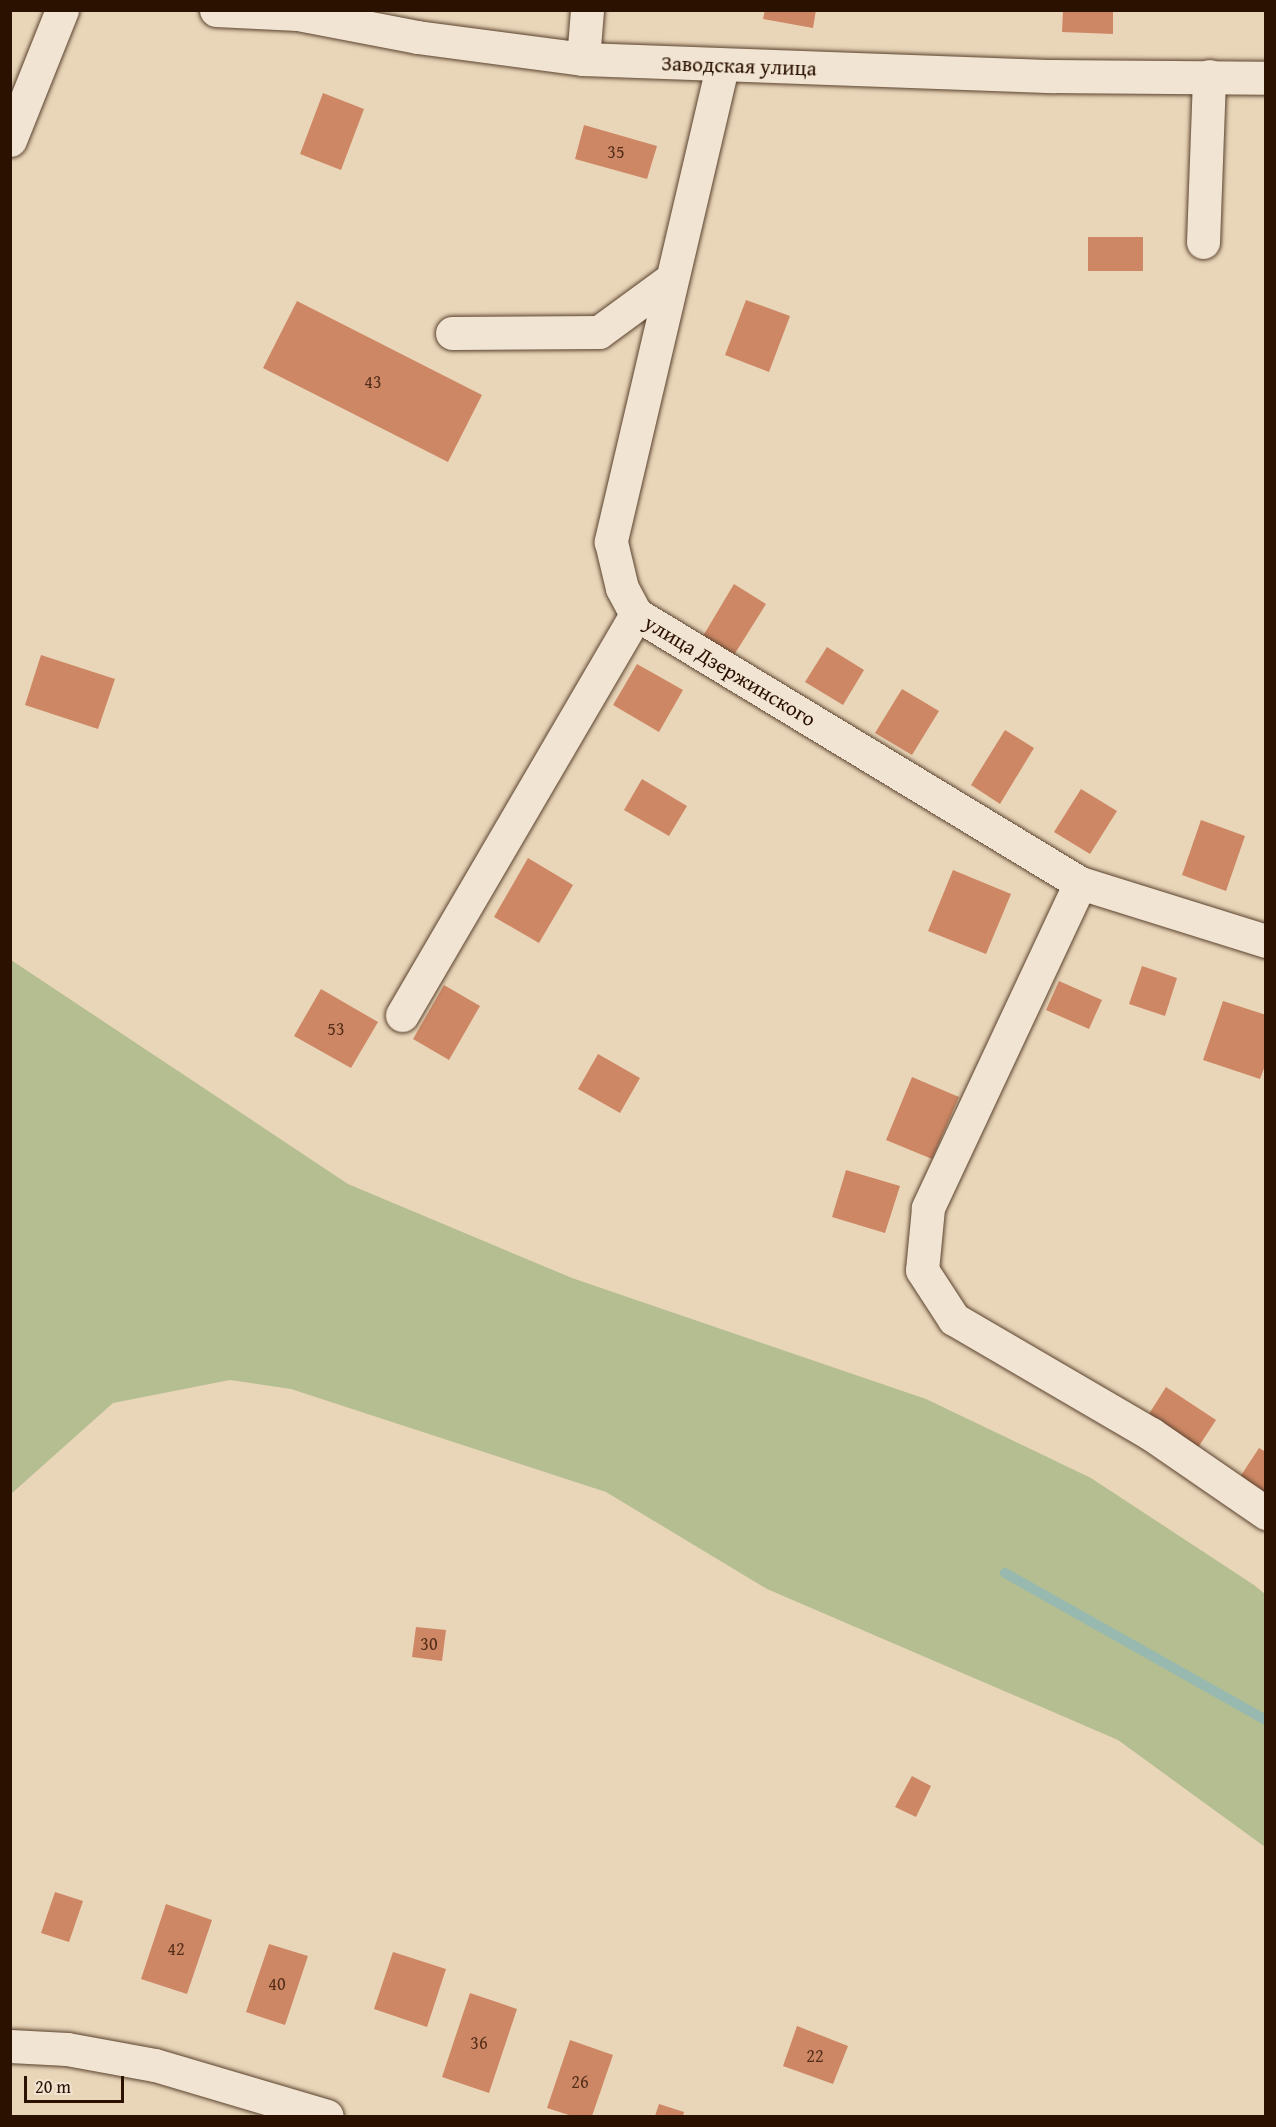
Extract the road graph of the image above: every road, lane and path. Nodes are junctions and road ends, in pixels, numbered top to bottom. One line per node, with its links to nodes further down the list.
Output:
1 (62, 10): 8 (street)
2 (216, 10): 4 (street, Заводская улица)
3 (587, 10): 4 (street)
4 (583, 59): 5 (street, Заводская улица)
5 (722, 67): 6 (street, Заводская улица); 10 (street, улица Дзержинского)
6 (1209, 76): 7 (street, Заводская улица); 9 (street)
7 (1266, 78)
8 (10, 140)
9 (1203, 242)
10 (670, 280): 11 (street); 12 (street, улица Дзержинского)
11 (452, 333)
12 (636, 614): 13 (street, улица Дзержинского); 15 (street)
13 (1080, 883): 14 (street, улица Дзержинского); 16 (street)
14 (1266, 941)
15 (402, 1015)
16 (1266, 1514)
17 (10, 2046): 18 (street)
18 (327, 2116)

